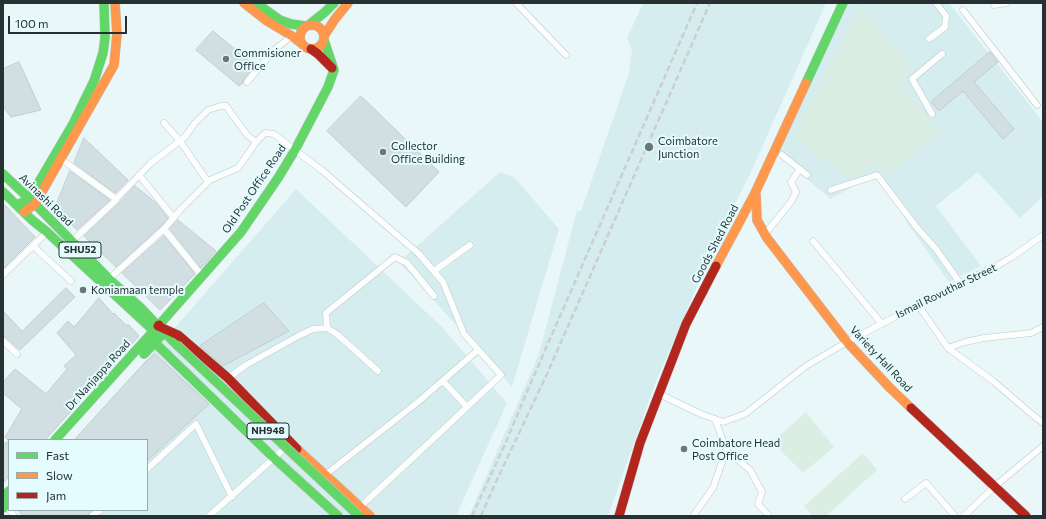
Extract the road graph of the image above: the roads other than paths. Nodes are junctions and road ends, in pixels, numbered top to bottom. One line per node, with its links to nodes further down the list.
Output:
1 (104, 3): 40 (main road)
2 (115, 3): 30 (main road)
3 (244, 3): 14 (main road)
4 (256, 3): 13 (main road)
5 (334, 3): 13 (main road)
6 (348, 3): 15 (main road)
7 (516, 3): 20 (street)
8 (843, 3): 37 (main road, Goods Shed Road)
9 (936, 3): 16 (street)
10 (1007, 3): 11 (street)
11 (994, 5)
12 (963, 10): 23 (street)
13 (308, 25): 15 (main road); 17 (main road)
14 (292, 36): 17 (main road); 22 (street)
15 (324, 38): 18 (main road); 21 (main road)
16 (929, 39)
17 (301, 43): 18 (main road)
18 (311, 49): 21 (main road)
19 (942, 54): 24 (street)
20 (566, 55)
21 (334, 70): 28 (main road, Old Post Office Road)
22 (247, 82)
23 (1037, 105)
24 (932, 114)
25 (164, 123): 26 (street)
26 (180, 141): 27 (street); 33 (street); 35 (street)
27 (256, 142): 28 (street); 35 (street)
28 (295, 150): 51 (street); 53 (main road, Old Post Office Road)
29 (782, 155): 31 (street)
30 (61, 159): 33 (street); 40 (main road)
31 (800, 169): 34 (street); 45 (street)
32 (3, 174): 40 (main road, Avinashi Road / SHU52)
33 (140, 175): 42 (street)
34 (808, 175)
35 (208, 182): 42 (street)
36 (831, 190): 56 (street)
37 (755, 194): 45 (main road, Variety Hall Road); 72 (main road, Goods Shed Road)
38 (4, 196): 41 (main road, Avinashi Road / SHU52)
39 (116, 200): 47 (street)
40 (32, 201): 41 (main road); 47 (main road, Avinashi Road / SHU52)
41 (20, 209): 44 (main road, Avinashi Road / SHU52)
42 (174, 218): 43 (street)
43 (164, 229): 53 (street); 54 (street)
44 (47, 232): 50 (street); 62 (main road, Avinashi Road / SHU52)
45 (765, 234): 64 (main road, Variety Hall Road)
46 (1043, 235): 56 (street, Ismail Rovuthar Street)
47 (72, 241): 54 (main road, Avinashi Road / SHU52)
48 (813, 242): 59 (street)
49 (470, 245): 51 (street)
50 (33, 246): 52 (street); 55 (street)
51 (434, 271): 67 (street)
52 (3, 275)
53 (202, 276): 62 (main road, Old Post Office Road)
54 (110, 280): 62 (main road, Avinashi Road / SHU52)
55 (71, 281)
56 (960, 283): 58 (street, Ismail Rovuthar Street)
57 (434, 296): 61 (street)
58 (918, 305): 59 (street, Ismail Rovuthar Street); 66 (street)
59 (882, 324): 64 (street, Ismail Rovuthar Street)
60 (1043, 326): 66 (street)
61 (327, 328): 69 (street); 70 (street)
62 (155, 334): 65 (main road, NH948); 70 (main road); 76 (main road, Dr Nanjappa Road); 77 (main road, Dr Nanjappa Road); 82 (main road)
63 (3, 341): 68 (street)
64 (846, 342): 74 (street, Ismail Rovuthar Street); 86 (main road, Variety Hall Road)
65 (175, 348): 90 (main road, NH948, bridge); 93 (main road, NH948)
66 (948, 348): 75 (street)
67 (478, 350): 71 (street); 73 (street)
68 (17, 354)
69 (378, 372)
70 (228, 378): 78 (main road)
71 (443, 381): 73 (street); 85 (street)
72 (659, 394): 74 (street); 89 (main road, Goods Shed Road)
73 (467, 407): 90 (street)
74 (715, 419): 80 (street)
75 (1043, 423)
76 (56, 439)
77 (67, 439)
78 (290, 442): 81 (street); 85 (main road)
79 (1043, 446): 86 (street)
80 (726, 450): 98 (street); 99 (street)
81 (282, 451): 82 (street); 83 (main road)
82 (274, 458): 87 (street); 92 (main road)
83 (292, 460)
84 (148, 468): 87 (street)
85 (325, 475): 90 (main road)
86 (994, 486): 101 (street); 102 (main road, Variety Hall Road)
87 (232, 497): 91 (street)
88 (905, 499): 100 (street)
89 (623, 502): 95 (main road); 96 (main road, Goods Shed Road); 97 (main road)
90 (359, 512): 94 (main road)
91 (209, 516)
92 (338, 516)
93 (347, 516)
94 (370, 516)
95 (612, 516)
96 (619, 516)
97 (624, 516)
98 (693, 516)
99 (770, 516)
100 (955, 516)
101 (964, 516)
102 (1026, 516)

